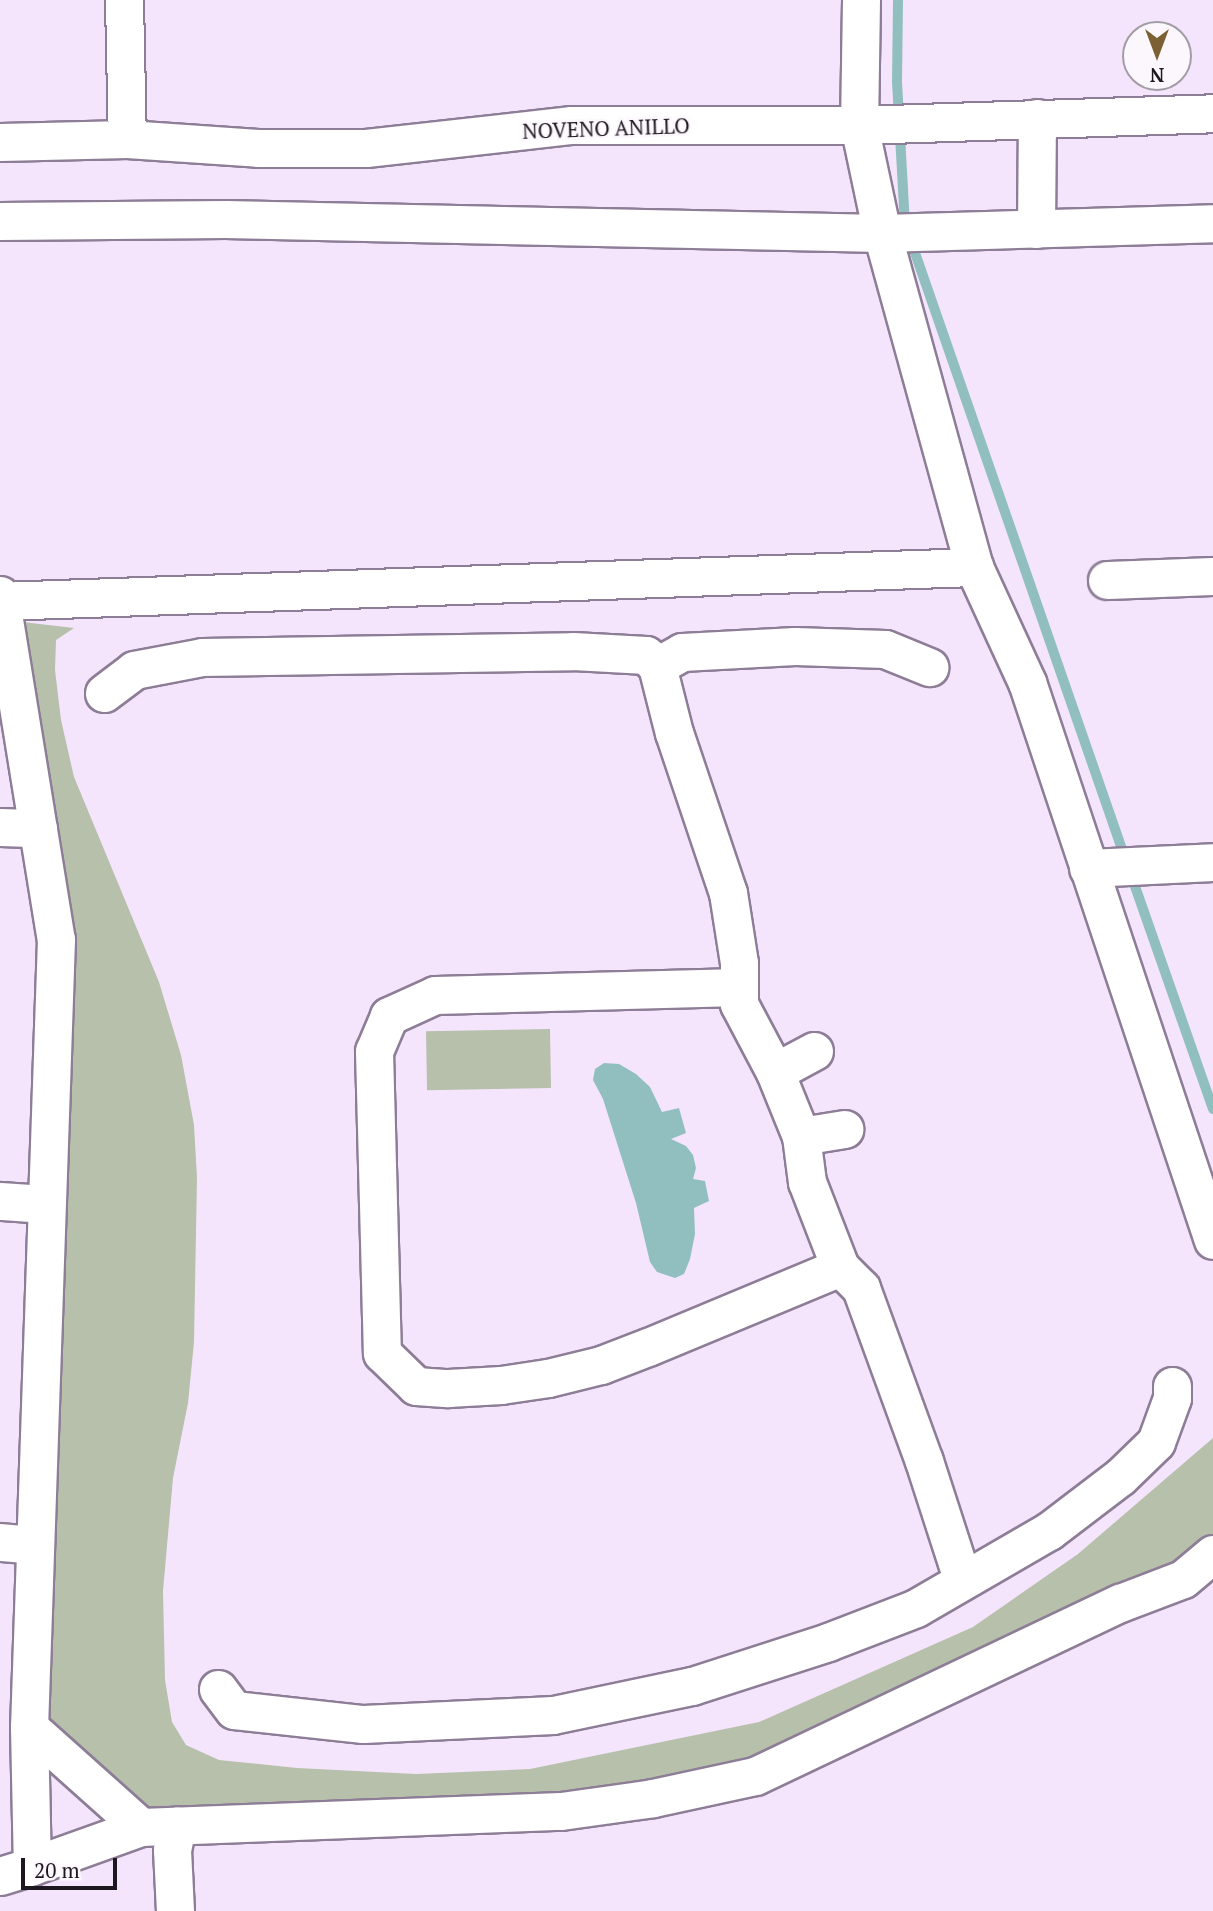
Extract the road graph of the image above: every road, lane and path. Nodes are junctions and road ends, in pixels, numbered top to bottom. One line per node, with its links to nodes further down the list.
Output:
1 (124, 0): 6 (street)
2 (861, 0): 5 (street)
3 (1213, 113): 4 (street, NOVENO ANILLO)
4 (1037, 118): 5 (street, NOVENO ANILLO); 10 (street)
5 (888, 125): 6 (street, NOVENO ANILLO); 11 (street)
6 (127, 139): 7 (street, NOVENO ANILLO)
7 (0, 142)
8 (0, 221): 11 (street)
9 (1213, 223): 10 (street)
10 (1036, 229): 11 (street)
11 (902, 232): 12 (street)
12 (974, 567): 15 (street); 22 (street)
13 (1213, 576): 14 (street)
14 (1107, 580)
15 (1, 599): 20 (street)
16 (657, 666): 17 (street); 18 (street); 23 (street)
17 (929, 667)
18 (104, 693)
19 (0, 827): 20 (street)
20 (38, 828): 30 (street)
21 (1213, 862): 22 (street)
22 (1088, 868): 28 (street)
23 (739, 987): 25 (street); 32 (street)
24 (814, 1051): 25 (street)
25 (775, 1072): 27 (street)
26 (844, 1129): 27 (street)
27 (801, 1136): 32 (street)
28 (1203, 1175): 31 (street)
29 (0, 1201): 30 (street)
30 (46, 1204): 34 (street)
31 (1213, 1240)
32 (840, 1266): 36 (street)
33 (1172, 1386): 36 (street)
34 (17, 1543): 39 (street)
35 (1213, 1554): 37 (street)
36 (962, 1579): 38 (street)
37 (1198, 1581): 40 (street)
38 (218, 1689)
39 (29, 1727): 41 (street); 42 (street)
40 (177, 1826): 41 (street); 43 (street)
41 (141, 1827): 42 (street)
42 (16, 1871)
43 (175, 1911)

